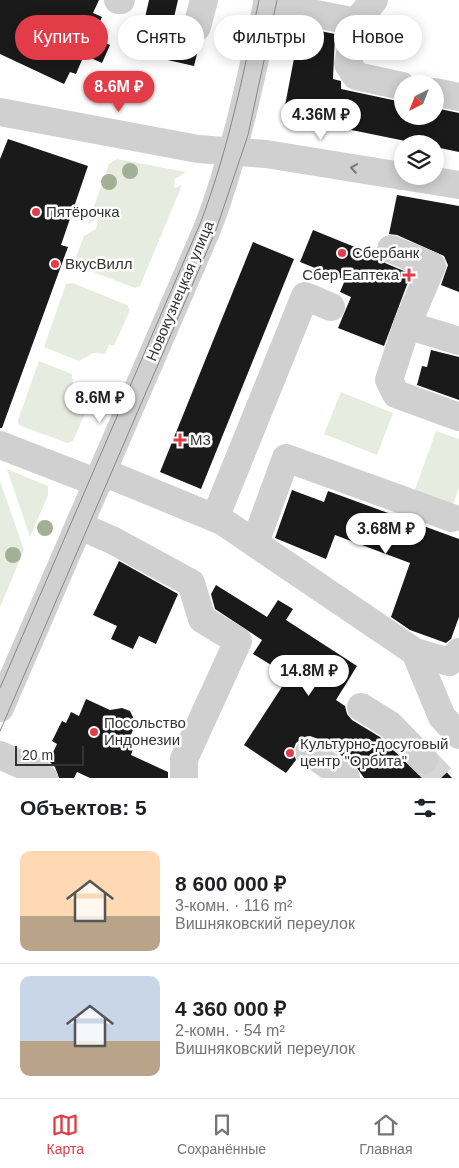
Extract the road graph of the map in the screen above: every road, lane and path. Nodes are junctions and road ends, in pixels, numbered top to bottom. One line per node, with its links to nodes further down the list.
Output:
1 (204, 0): 4 (street)
2 (374, 0): 5 (street)
3 (267, 2): 6 (street); 12 (street, Новокузнецкая улица)
4 (200, 15)
5 (362, 15)
6 (334, 17)
7 (349, 60): 8 (street)
8 (394, 84)
9 (444, 94): 10 (street)
10 (459, 97)
11 (0, 112): 12 (street)
12 (234, 152): 13 (street, one-way to 12); 22 (street, Новокузнецкая улица)
13 (394, 175)
14 (444, 183): 15 (street)
15 (459, 185)
16 (391, 249): 18 (street)
17 (331, 307): 23 (street)
18 (408, 325): 19 (street); 20 (street)
19 (459, 341)
20 (459, 417)
21 (0, 445): 22 (street)
22 (100, 478): 23 (street); 25 (street, Новокузнецкая улица)
23 (215, 518): 26 (street)
24 (452, 518): 26 (street)
25 (80, 526): 29 (street, Новокузнецкая улица); 37 (street)
26 (255, 543): 27 (street)
27 (416, 652): 28 (street); 32 (street)
28 (459, 652)
29 (6, 678): 31 (street, Новокузнецкая улица)
30 (361, 707): 35 (street)
31 (0, 708)
32 (459, 735)
33 (309, 752): 38 (street)
34 (0, 755): 36 (street)
35 (424, 760)
36 (44, 778)
37 (184, 778)
38 (346, 778)

